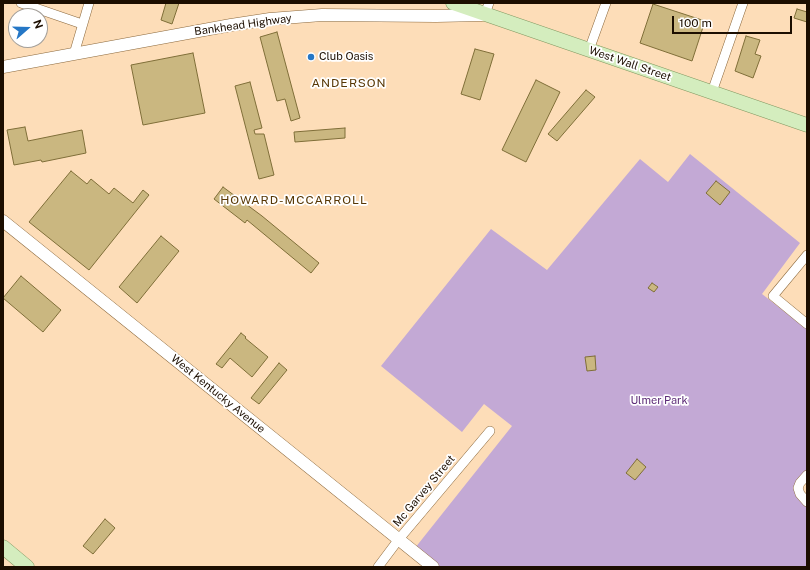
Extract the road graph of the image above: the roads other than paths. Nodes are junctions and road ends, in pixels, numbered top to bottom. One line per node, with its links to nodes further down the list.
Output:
1 (21, 3): 7 (street)
2 (89, 3): 7 (street)
3 (453, 3): 6 (main road, West Wall Street)
4 (606, 3): 8 (street)
5 (743, 3): 11 (street)
6 (487, 9): 8 (main road, West Wall Street); 9 (street, Bankhead Highway)
7 (82, 24): 9 (street)
8 (589, 50): 11 (main road, West Wall Street)
9 (74, 54): 10 (street, Bankhead Highway)
10 (3, 67)
11 (712, 92): 12 (main road, West Wall Street)
12 (807, 125)
13 (3, 221): 19 (street, West Kentucky Avenue)
14 (807, 255): 15 (street)
15 (807, 324)
16 (490, 430): 19 (street, Mc Garvey Street)
17 (807, 474): 18 (street)
18 (807, 502)
19 (399, 539): 22 (street, Mc Garvey Street); 23 (street, West Kentucky Avenue)
20 (3, 547): 21 (main road)
21 (27, 567)
22 (378, 567)
23 (433, 567)

